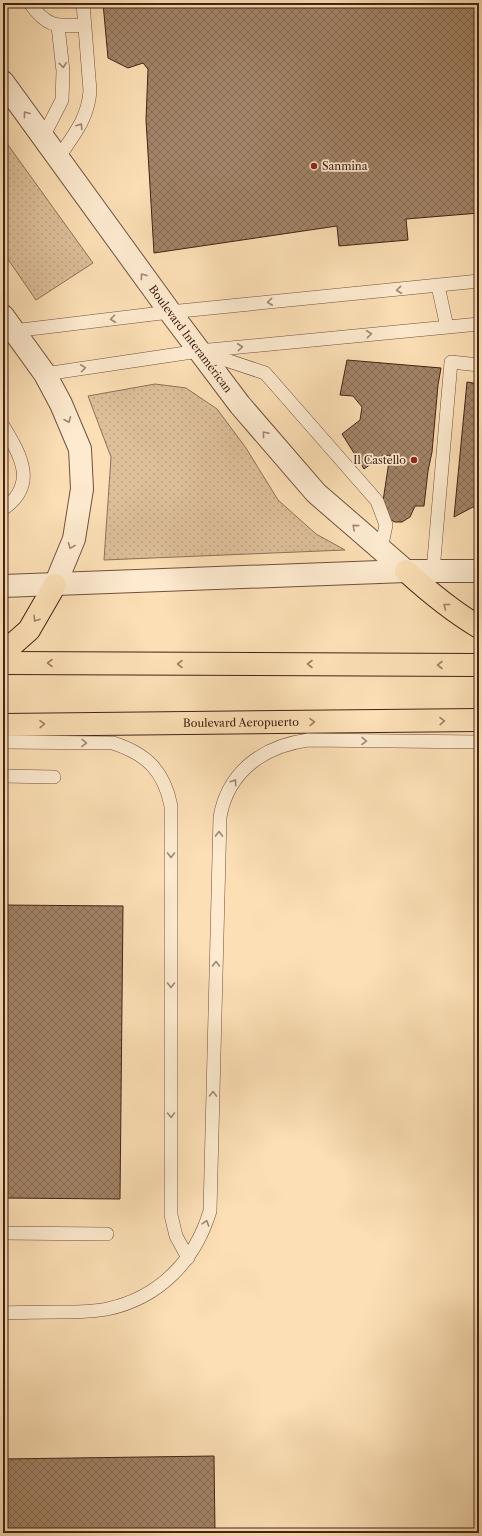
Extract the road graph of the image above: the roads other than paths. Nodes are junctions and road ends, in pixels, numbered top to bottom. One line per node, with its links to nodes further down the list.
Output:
1 (30, 3): 4 (lane)
2 (83, 3): 3 (lane)
3 (85, 25): 4 (lane); 7 (lane, one-way to 3)
4 (58, 26): 6 (lane, one-way to 6)
5 (3, 82): 6 (street, Boulevard Interamérican, one-way to 5)
6 (43, 137): 7 (street, Boulevard Interamérican)
7 (58, 158): 10 (street, Boulevard Interamérican, one-way to 7)
8 (479, 281): 9 (lane)
9 (438, 286): 10 (lane, one-way to 10); 13 (lane)
10 (170, 312): 11 (lane, one-way to 11); 14 (street, Boulevard Interamérican)
11 (8, 324): 16 (street)
12 (479, 324): 13 (lane)
13 (447, 327): 14 (lane, one-way to 13)
14 (199, 351): 16 (lane, one-way to 14); 19 (street, Boulevard Interamérican, one-way to 14); 19 (lane)
15 (479, 365): 21 (lane)
16 (45, 374): 24 (street, one-way to 24)
17 (3, 426): 18 (lane)
18 (3, 509)
19 (381, 549): 20 (street, Boulevard Interamérican)
20 (406, 571): 21 (street); 24 (street); 25 (highway, one-way to 20)
21 (433, 571): 22 (street)
22 (479, 571)
23 (4, 583): 24 (street)
24 (55, 585): 26 (highway, one-way to 26)
25 (479, 627)
26 (3, 653)
27 (3, 663): 28 (highway, one-way to 27)
28 (479, 665)
29 (479, 720): 30 (highway, Boulevard Aeropuerto, one-way to 29)
30 (3, 725)
31 (3, 742): 37 (lane, one-way to 37)
32 (479, 742): 37 (lane, one-way to 32)
33 (3, 776): 34 (lane)
34 (54, 776)
35 (3, 1233): 36 (lane)
36 (107, 1234)
37 (188, 1258): 38 (lane)
38 (3, 1313)

